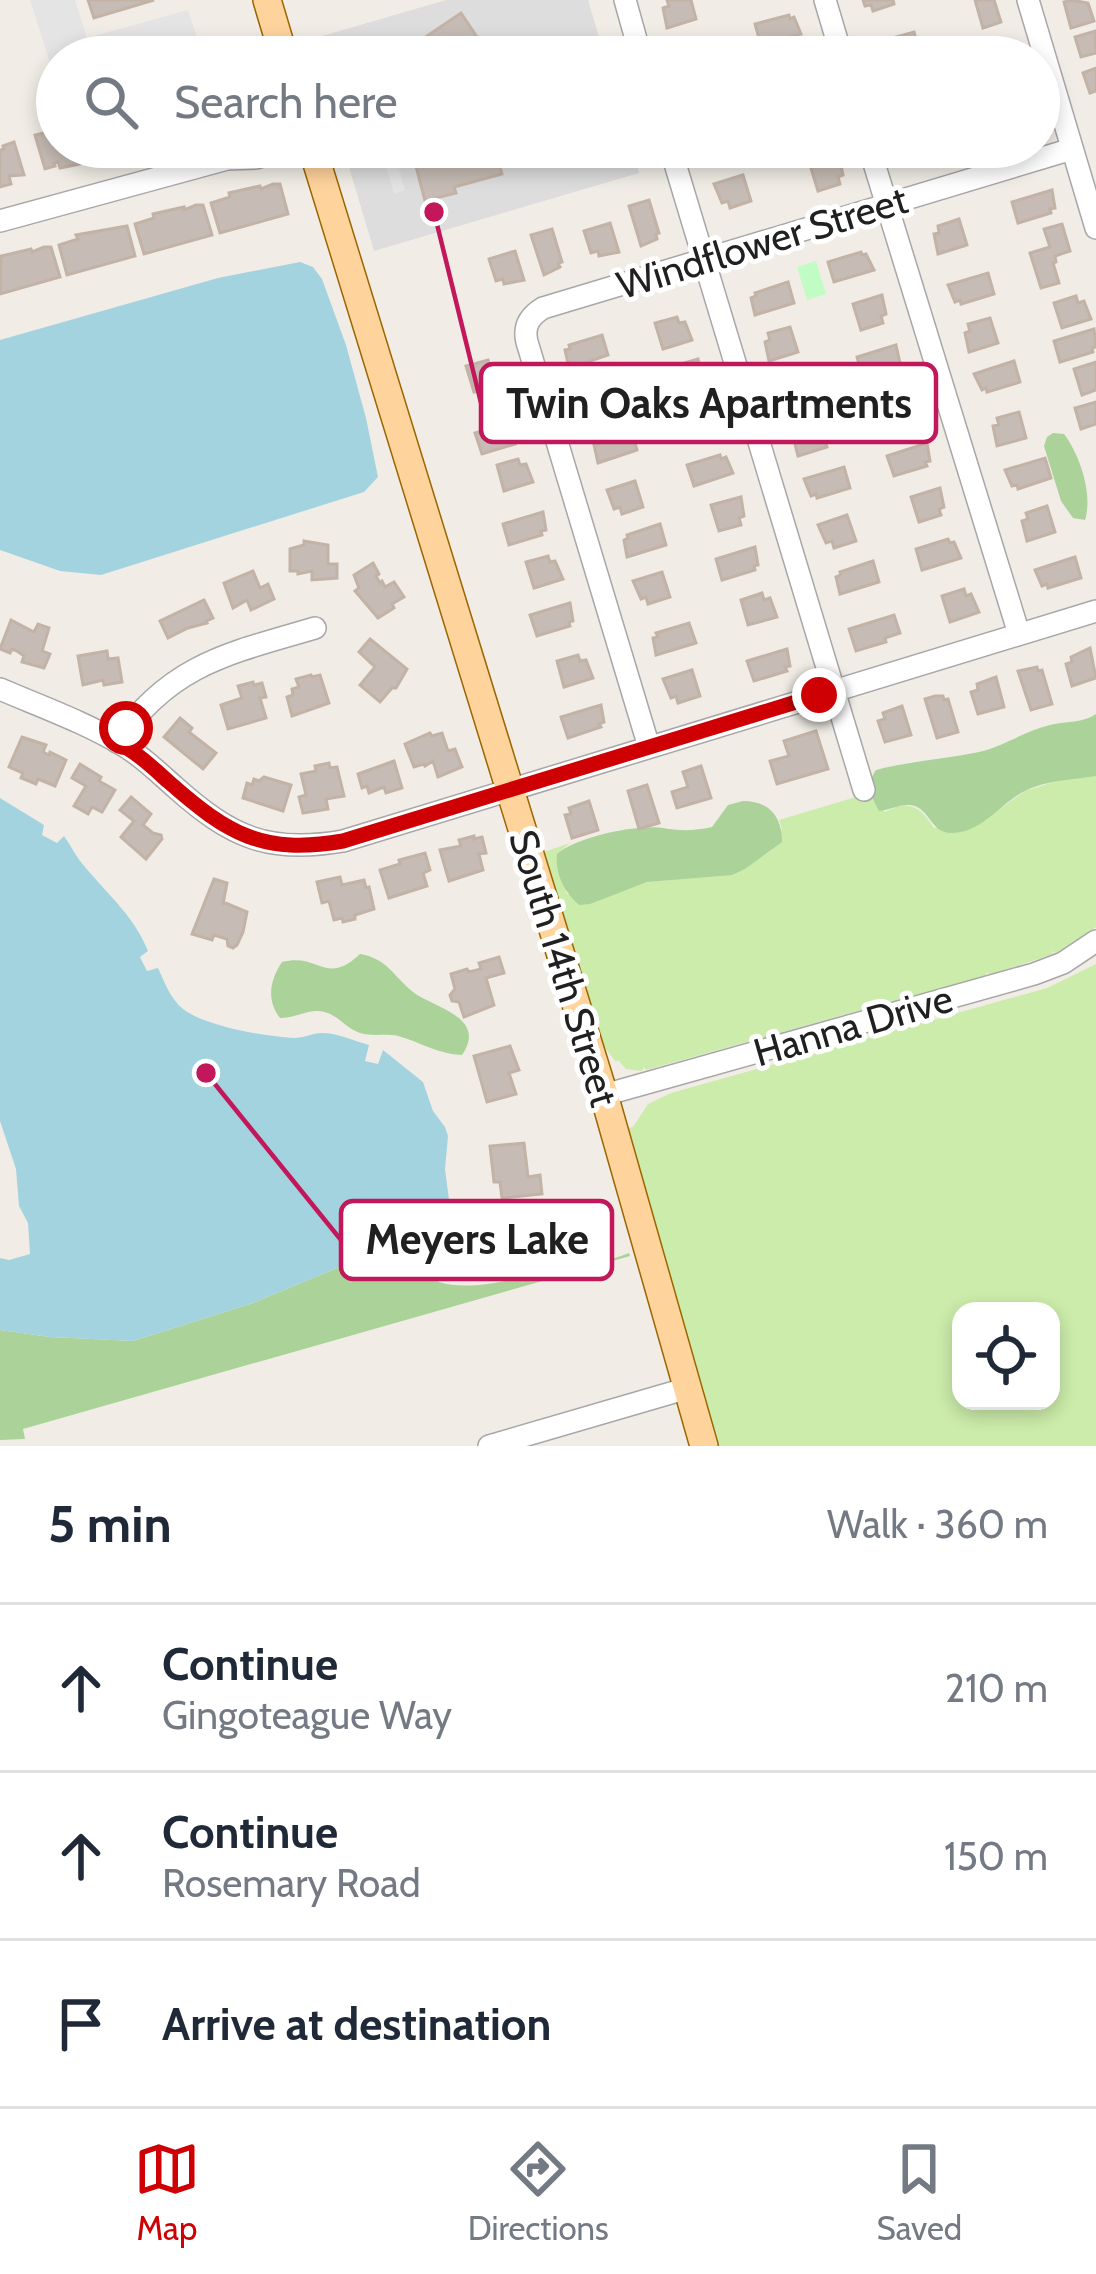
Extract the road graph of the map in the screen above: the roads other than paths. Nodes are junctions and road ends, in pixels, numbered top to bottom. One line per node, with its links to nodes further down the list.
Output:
1 (267, 0): 5 (main road)
2 (625, 0): 6 (street)
3 (825, 0): 7 (street)
4 (1028, 0): 8 (street)
5 (278, 36)
6 (635, 36)
7 (836, 36)
8 (1039, 36)
9 (1060, 108): 10 (street)
10 (1072, 148): 11 (street, Windflower Street); 19 (street)
11 (1060, 152)
12 (194, 168): 18 (street)
13 (319, 168): 28 (main road, South 14th Street)
14 (677, 168): 20 (street)
15 (875, 168): 17 (street)
16 (1006, 168): 17 (street, Windflower Street)
17 (886, 204): 20 (street, Windflower Street); 23 (street)
18 (0, 221)
19 (1096, 228)
20 (705, 258): 25 (street); 27 (street, Windflower Street)
21 (1096, 611): 23 (street)
22 (315, 628): 26 (street)
23 (1018, 634): 25 (street)
24 (0, 689): 26 (street)
25 (834, 690): 27 (street); 29 (street)
26 (116, 742): 28 (street)
27 (649, 747): 28 (street)
28 (509, 790): 31 (main road, South 14th Street)
29 (864, 790)
30 (1096, 941): 31 (street, Hanna Drive)
31 (604, 1095): 32 (main road, South 14th Street)
32 (688, 1388): 33 (street); 34 (main road, South 14th Street)
33 (489, 1446)
34 (704, 1446)

